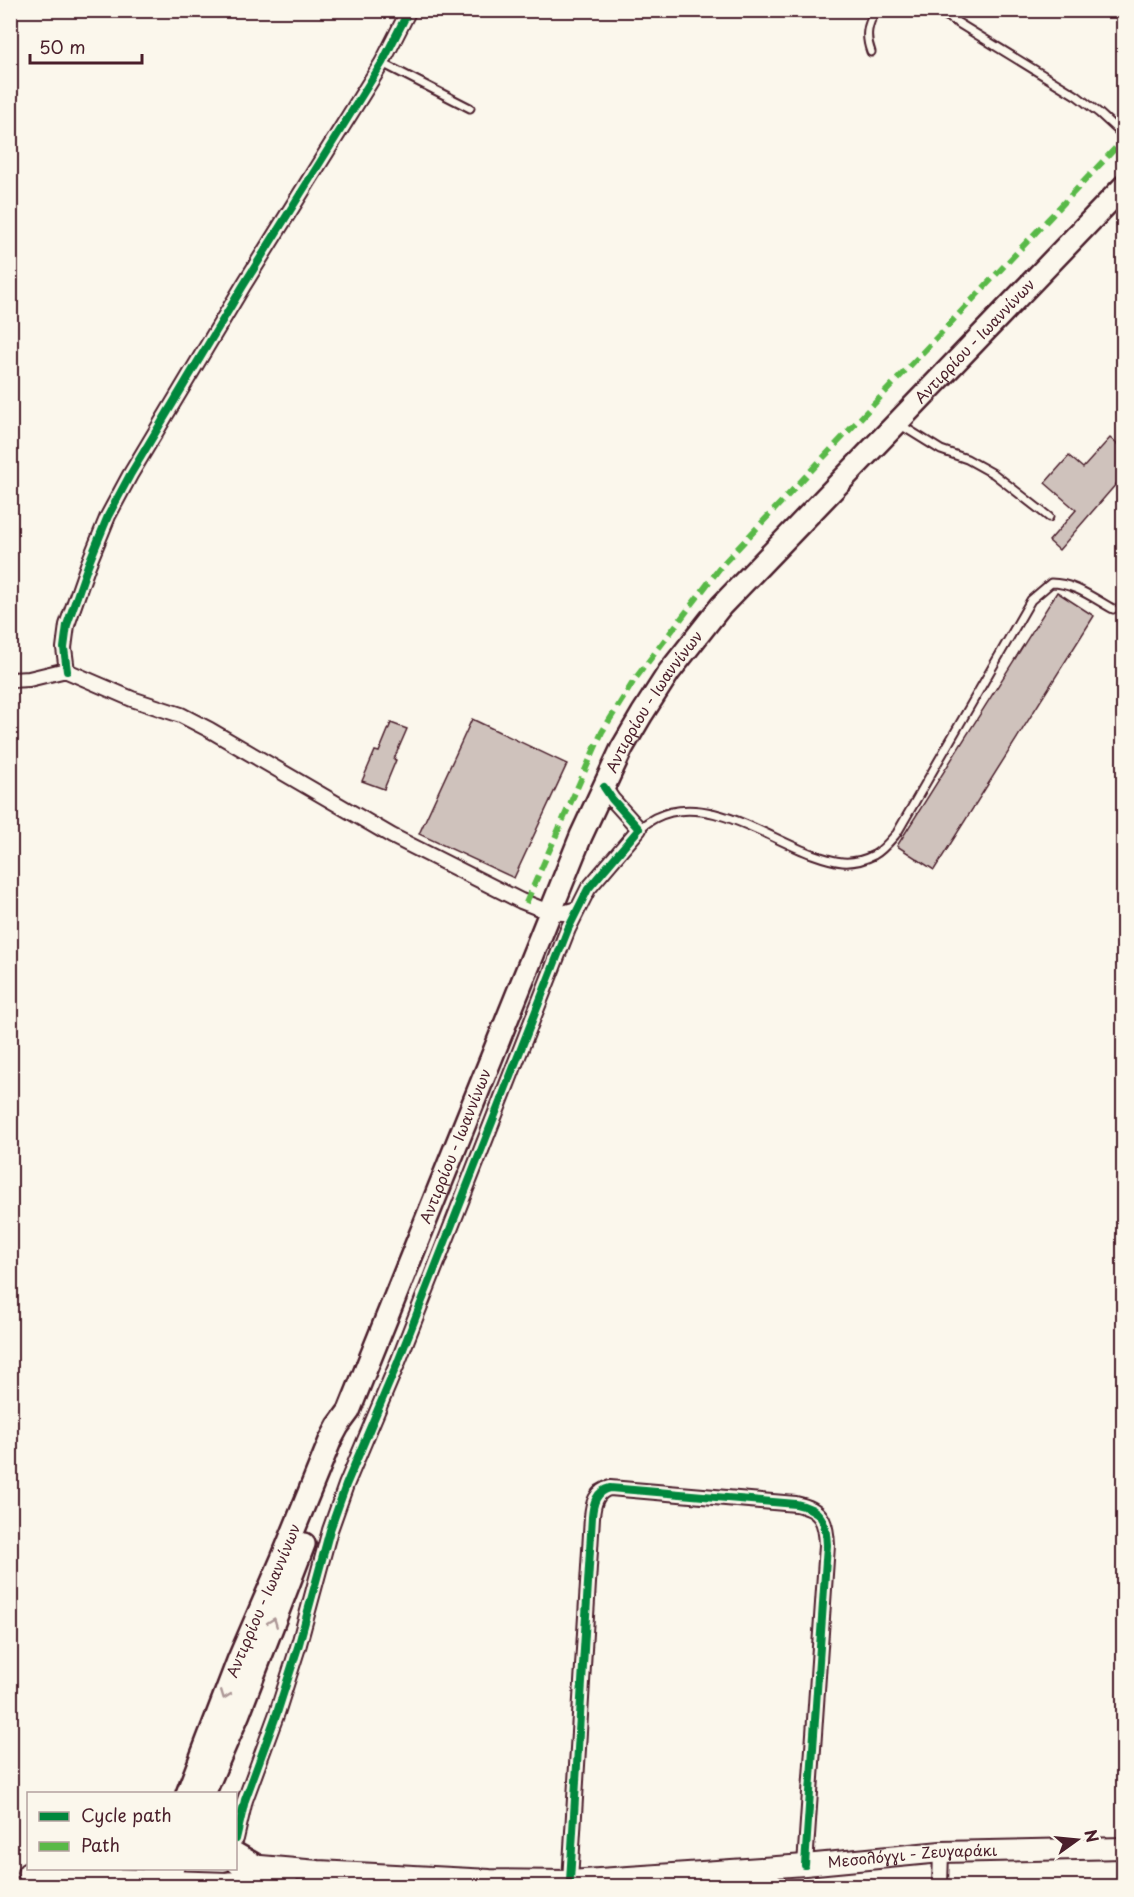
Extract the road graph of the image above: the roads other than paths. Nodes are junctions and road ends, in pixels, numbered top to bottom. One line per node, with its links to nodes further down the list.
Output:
1 (409, 10): 5 (street)
2 (876, 10): 4 (lane)
3 (937, 10): 7 (lane)
4 (871, 52)
5 (381, 63): 6 (lane); 12 (street)
6 (470, 108)
7 (1124, 136)
8 (1124, 186): 9 (main road, Αντιρρίου - Ιωαννίνων)
9 (897, 423): 10 (lane); 14 (main road, Αντιρρίου - Ιωαννίνων)
10 (1049, 518)
11 (1113, 609): 15 (lane)
12 (67, 671): 13 (street); 17 (street)
13 (10, 680)
14 (604, 788): 15 (street); 17 (main road, Αντιρρίου - Ιωαννίνων)
15 (639, 828): 16 (street)
16 (577, 909): 17 (street); 21 (street)
17 (549, 912): 18 (main road, Αντιρρίου - Ιωαννίνων)
18 (349, 1411): 19 (main road, Αντιρρίου - Ιωαννίνων, one-way to 18); 20 (main road, Αντιρρίου - Ιωαννίνων, one-way to 20)
19 (208, 1788)
20 (188, 1792)
21 (237, 1835)
22 (1124, 1848): 23 (main road, Μεσολόγγι - Ζευγαράκι)
23 (941, 1852): 25 (main road, Μεσολόγγι - Ζευγαράκι); 33 (street)
24 (237, 1859): 29 (main road)
25 (805, 1865): 30 (main road, Μεσολόγγι - Ζευγαράκι); 30 (street)
26 (49, 1870): 27 (main road)
27 (19, 1873): 31 (main road, Μεσολόγγι - Ζευγαράκι)
28 (160, 1878): 29 (main road, Μεσολόγγι - Ζευγαράκι); 31 (main road, Μεσολόγγι - Ζευγαράκι)
29 (241, 1878): 32 (main road, Μεσολόγγι - Ζευγαράκι)
30 (570, 1881): 32 (main road, Μεσολόγγι - Ζευγαράκι)
31 (88, 1882)
32 (476, 1883)
33 (940, 1887)

